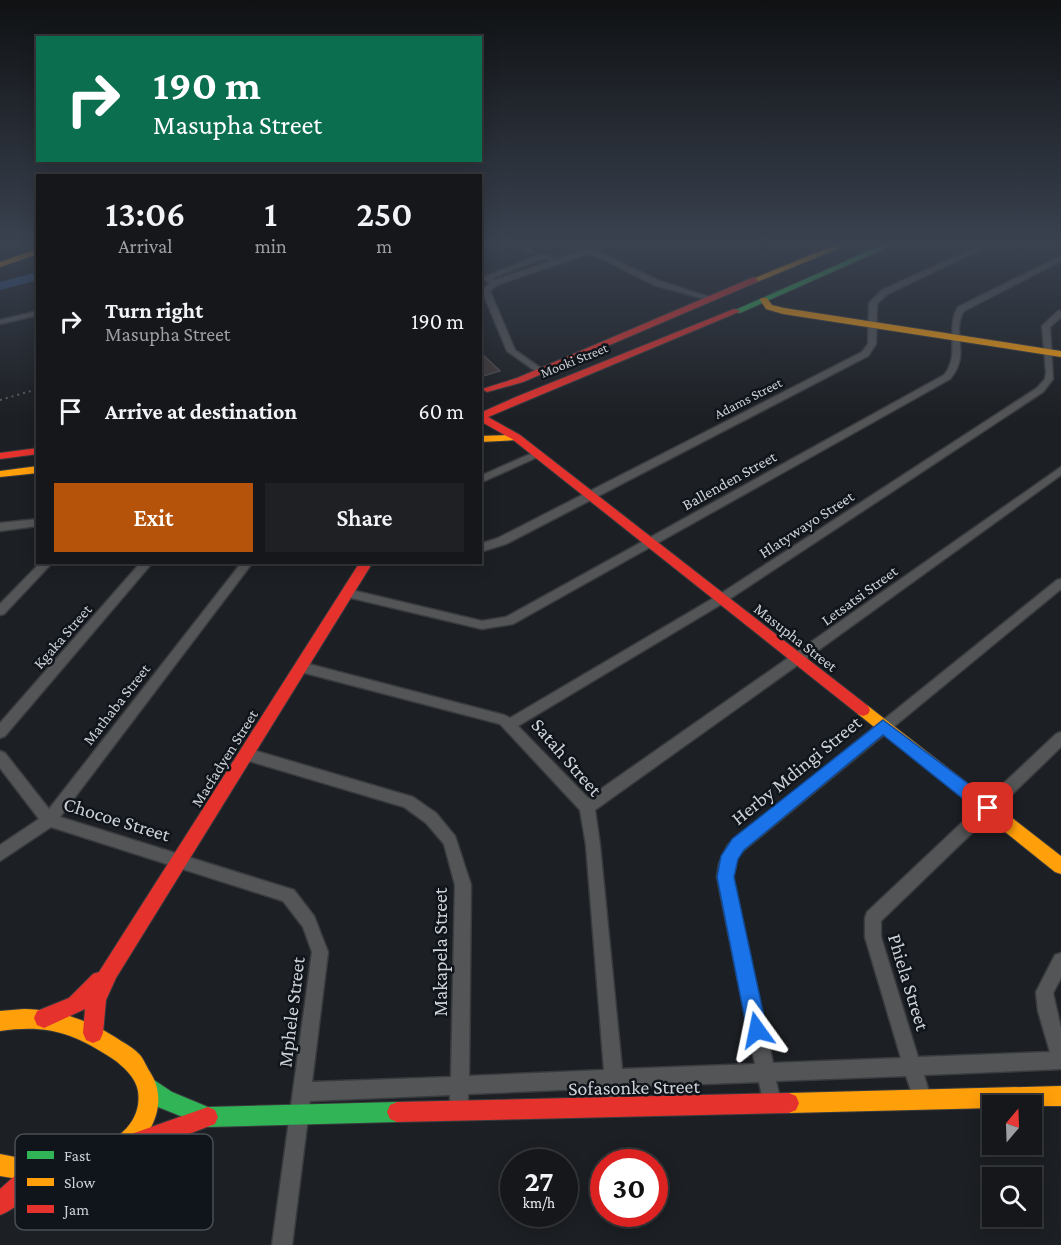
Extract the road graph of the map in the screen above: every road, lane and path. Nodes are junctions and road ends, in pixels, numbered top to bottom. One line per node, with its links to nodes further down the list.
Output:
1 (491, 303): 15 (street)
2 (691, 303): 15 (main road, Mooki Street)
3 (756, 303): 7 (main road, Mooki Street)
4 (766, 303): 9 (main road)
5 (873, 303): 12 (street, Adams Street)
6 (972, 303): 13 (street, Ballenden Street)
7 (742, 309): 9 (main road); 17 (main road, Mooki Street)
8 (36, 313): 11 (street)
9 (793, 313): 12 (main road)
10 (1061, 313): 14 (street, Hlatywayo Street)
11 (0, 322)
12 (872, 325): 13 (main road); 30 (street, Adams Street)
13 (958, 338): 14 (main road); 33 (street, Ballenden Street)
14 (1054, 353): 41 (street, Hlatywayo Street)
15 (541, 371): 16 (main road, Mooki Street)
16 (483, 388): 17 (main road, Masupha Street)
17 (500, 408): 18 (main road, Mooki Street); 21 (main road, Masupha Street)
18 (482, 415)
19 (482, 417): 21 (main road, Masupha Street)
20 (482, 422): 21 (main road)
21 (509, 434): 22 (main road); 24 (main road, Masupha Street)
22 (482, 439)
23 (36, 451): 25 (main road)
24 (537, 454): 29 (street); 30 (main road, Masupha Street)
25 (0, 456)
26 (36, 469): 28 (main road)
27 (1061, 470): 43 (street, Letsatsi Street)
28 (0, 474)
29 (482, 479)
30 (589, 495): 33 (main road, Masupha Street); 34 (street, Adams Street)
31 (36, 522): 32 (street)
32 (0, 527)
33 (649, 543): 40 (street, Ballenden Street); 41 (main road, Masupha Street)
34 (482, 547)
35 (46, 564): 42 (street)
36 (146, 564): 47 (street, Kgaka Street)
37 (246, 564): 53 (street, Mathaba Street)
38 (366, 564): 40 (main road, Macfadyen Street)
39 (1061, 583): 46 (street, Herby Mdingi Street)
40 (347, 593): 44 (main road, Macfadyen Street)
41 (721, 599): 43 (main road, Masupha Street); 45 (street, Hlatywayo Street)
42 (0, 611)
43 (798, 659): 46 (main road, Masupha Street); 51 (street, Letsatsi Street)
44 (301, 667): 45 (street, Satah Street); 49 (main road, Macfadyen Street)
45 (511, 724): 51 (street, Satah Street)
46 (883, 726): 52 (main road, Masupha Street); 64 (street, Herby Mdingi Street)
47 (0, 732)
48 (1061, 738): 52 (street, Phiela Street)
49 (246, 754): 55 (main road, Macfadyen Street); 66 (street, Makapela Street)
50 (0, 757): 53 (street, Chocoe Street)
51 (586, 807): 65 (street, Satah Street)
52 (988, 808): 56 (main road, Masupha Street); 63 (street, Phiela Street)
53 (49, 820): 54 (street, Mathaba Street); 55 (street, Chocoe Street)
54 (0, 854)
55 (179, 860): 58 (main road, Macfadyen Street); 68 (street, Mphele Street)
56 (1061, 866)
57 (1061, 961): 62 (street)
58 (109, 971): 59 (main road, Macfadyen Street); 61 (main road, Macfadyen Street)
59 (42, 1018): 60 (main road, Sofasonke Street); 61 (main road, Sofasonke Street)
60 (1, 1020)
61 (93, 1033): 67 (main road, Sofasonke Street)
62 (1061, 1058): 63 (street)
63 (913, 1066): 64 (street); 70 (street, Phiela Street)
64 (765, 1073): 65 (street); 71 (street, Herby Mdingi Street)
65 (614, 1078): 66 (street); 72 (street, Satah Street)
66 (460, 1085): 68 (street); 73 (street, Makapela Street)
67 (148, 1086): 75 (main road, Sofasonke Street); 76 (main road, Sofasonke Street)
68 (302, 1092): 74 (street, Mphele Street)
69 (1061, 1096): 70 (main road, Sofasonke Street)
70 (922, 1099): 71 (main road, Sofasonke Street)
71 (772, 1103): 72 (main road, Sofasonke Street)
72 (616, 1107): 73 (main road, Sofasonke Street)
73 (459, 1111): 74 (main road, Sofasonke Street)
74 (301, 1115): 75 (main road, Sofasonke Street); 82 (street, Mphele Street)
75 (208, 1118): 77 (main road, Sofasonke Street)
76 (135, 1134)
77 (163, 1134)
78 (0, 1165): 79 (main road, Sofasonke Street)
79 (15, 1168)
80 (15, 1191): 81 (main road)
81 (0, 1204)
82 (282, 1245)

